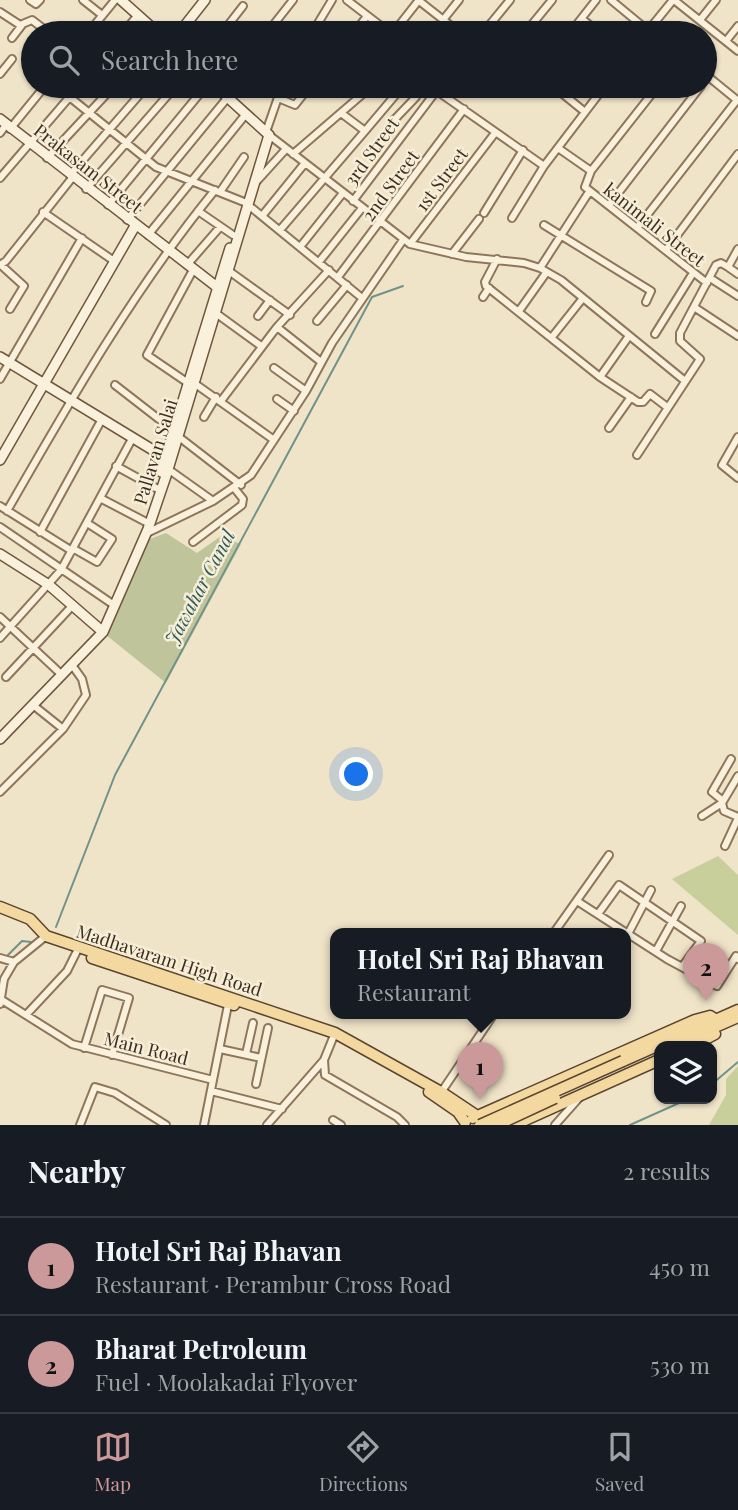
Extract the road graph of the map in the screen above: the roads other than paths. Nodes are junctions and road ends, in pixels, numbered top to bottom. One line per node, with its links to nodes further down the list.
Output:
1 (30, 0): 2 (street)
2 (40, 0)
3 (83, 0): 20 (street)
4 (115, 0): 20 (street)
5 (121, 0): 21 (street)
6 (205, 0): 29 (street)
7 (293, 0): 31 (street)
8 (332, 0): 32 (street)
9 (347, 0): 22 (street)
10 (419, 0): 24 (street); 35 (street)
11 (459, 0): 24 (street)
12 (510, 0): 36 (street)
13 (552, 0): 37 (street)
14 (596, 0): 23 (street)
15 (611, 0): 39 (street)
16 (673, 0): 25 (street); 40 (street)
17 (716, 0): 25 (street)
18 (243, 6): 30 (street)
19 (0, 12): 41 (street)
20 (102, 15): 26 (street)
21 (138, 15): 27 (street); 28 (street)
22 (367, 16): 33 (street); 34 (street)
23 (582, 19): 38 (street)
24 (443, 20)
25 (700, 20)
26 (97, 21)
27 (133, 21)
28 (145, 21)
29 (188, 21)
30 (231, 21)
31 (277, 21)
32 (319, 21)
33 (363, 21)
34 (374, 21)
35 (401, 21)
36 (493, 21)
37 (535, 21)
38 (585, 21)
39 (636, 21)
40 (657, 21)
41 (21, 24)
42 (21, 26): 45 (street)
43 (738, 26): 46 (street)
44 (717, 34): 46 (street)
45 (12, 38)
46 (726, 41): 47 (street)
47 (738, 51)
48 (12, 59): 49 (street)
49 (0, 74)
50 (717, 85): 70 (street)
51 (33, 98): 77 (street)
52 (104, 98): 75 (street)
53 (138, 98): 78 (street)
54 (165, 98): 83 (street)
55 (196, 98): 91 (street)
56 (217, 98): 94 (street)
57 (231, 98): 74 (street)
58 (278, 98): 59 (street); 81 (street)
59 (301, 98)
60 (358, 98): 73 (street)
61 (394, 98): 79 (street)
62 (415, 98): 76 (street)
63 (430, 98): 105 (street, 3rd Street)
64 (450, 98): 71 (street)
65 (567, 98): 72 (street)
66 (595, 98): 72 (street)
67 (649, 98): 95 (street)
68 (692, 98): 108 (street)
69 (68, 99): 75 (street); 82 (street)
70 (738, 101): 118 (street)
71 (464, 109): 80 (street); 115 (street, 2nd Street)
72 (584, 112): 84 (street)
73 (341, 113): 79 (street); 87 (street)
74 (246, 114): 81 (street); 99 (street)
75 (89, 115): 78 (street); 90 (street)
76 (394, 120)
77 (4, 126): 82 (street, Prakasam Street)
78 (109, 131): 83 (street); 96 (street)
79 (365, 131): 98 (street)
80 (495, 133): 86 (street); 125 (street, 1st Street)
81 (267, 134): 85 (street); 100 (street, Pallavan Salai); 106 (street)
82 (29, 142): 90 (street, Prakasam Street); 97 (street)
83 (124, 144): 91 (street); 101 (street)
84 (558, 148): 93 (street); 95 (street)
85 (286, 149): 87 (street); 100 (street)
86 (523, 150): 93 (street); 130 (street)
87 (293, 154): 92 (street)
88 (738, 155): 129 (street)
89 (244, 157): 103 (street)
90 (47, 158): 96 (street, Prakasam Street)
91 (144, 159): 94 (street); 107 (street)
92 (304, 163): 98 (street); 112 (street)
93 (544, 166): 113 (street)
94 (167, 171): 99 (street); 114 (street)
95 (592, 171): 102 (street)
96 (71, 177): 101 (street, Prakasam Street); 111 (street)
97 (0, 178)
98 (326, 179): 104 (street); 119 (street)
99 (192, 180): 103 (street); 121 (street)
100 (253, 185): 106 (street, Pallavan Salai)
101 (86, 189): 107 (street, Prakasam Street)
102 (587, 190): 108 (street, kanimali Street); 120 (street)
103 (217, 191): 106 (street); 110 (street)
104 (343, 193): 105 (street); 126 (street)
105 (353, 201): 109 (street)
106 (246, 203): 112 (street); 122 (street); 139 (street, Pallavan Salai)
107 (108, 205): 114 (street, Prakasam Street)
108 (609, 205): 118 (street, kanimali Street)
109 (362, 208): 115 (street); 133 (street)
110 (198, 211): 117 (street); 127 (street)
111 (43, 212): 123 (street); 134 (street)
112 (262, 216): 119 (street)
113 (512, 218)
114 (131, 223): 121 (street, Prakasam Street); 132 (street)
115 (381, 223): 124 (street); 143 (street, 2nd Street)
116 (544, 225): 120 (street)
117 (219, 227): 122 (street); 136 (street)
118 (636, 228): 129 (street, kanimali Street)
119 (280, 230): 126 (street)
120 (560, 234): 137 (street); 153 (street)
121 (148, 235): 127 (street, Prakasam Street)
122 (233, 235): 146 (street)
123 (82, 238): 132 (street); 169 (street)
124 (403, 240): 125 (street); 150 (street)
125 (410, 244): 130 (street)
126 (300, 247): 133 (street)
127 (167, 249): 136 (street, Prakasam Street); 181 (street)
128 (738, 249): 135 (street)
129 (666, 250): 141 (street, kanimali Street)
130 (452, 254): 131 (street)
131 (497, 259): 137 (street); 147 (street)
132 (114, 261): 174 (street)
133 (319, 262): 138 (street)
134 (1, 265): 155 (street)
135 (728, 267): 142 (street); 144 (street)
136 (190, 268): 146 (street, Prakasam Street); 175 (street)
137 (540, 268): 140 (street)
138 (328, 270): 143 (street); 158 (street)
139 (229, 271): 152 (street); 157 (street, Pallavan Salai)
140 (546, 273): 151 (street); 156 (street)
141 (693, 273): 144 (street, kanimali Street); 162 (street)
142 (738, 274)
143 (338, 277): 145 (street)
144 (708, 280): 149 (street, kanimali Street); 154 (street)
145 (346, 285): 150 (street); 160 (street)
146 (217, 287): 175 (street)
147 (489, 288): 148 (street); 156 (street)
148 (483, 296)
149 (738, 296)
150 (362, 298): 168 (street)
151 (583, 298): 163 (street); 165 (street)
152 (270, 300): 158 (street); 159 (street)
153 (646, 302)
154 (694, 307): 164 (street); 173 (street)
155 (10, 309)
156 (519, 311): 165 (street)
157 (216, 314): 166 (street); 175 (street, Pallavan Salai)
158 (290, 315): 161 (street)
159 (258, 316)
160 (317, 321)
161 (277, 327): 166 (street); 168 (street)
162 (655, 334)
163 (629, 336): 171 (street); 173 (street)
164 (738, 336)
165 (552, 337): 171 (street)
166 (261, 346): 179 (street)
167 (0, 357): 169 (street)
168 (321, 362): 177 (street)
169 (9, 363): 172 (street); 174 (street)
170 (274, 368): 177 (street)
171 (600, 377): 178 (street)
172 (0, 379)
173 (685, 381): 182 (street)
174 (43, 383): 181 (street); 193 (street)
175 (191, 383): 179 (street); 187 (street, Pallavan Salai)
176 (116, 385): 187 (street)
177 (306, 391): 183 (street)
178 (631, 397): 182 (street); 186 (street)
179 (218, 399): 184 (street); 190 (street)
180 (276, 399): 183 (street)
181 (71, 400): 185 (street); 202 (street)
182 (667, 407): 191 (street)
183 (294, 411): 190 (street)
184 (204, 417)
185 (102, 419): 188 (street); 206 (street)
186 (609, 428)
187 (176, 433): 192 (street); 195 (street, Pallavan Salai); 197 (street)
188 (133, 437): 192 (street); 194 (street)
189 (738, 437): 196 (street)
190 (274, 440): 197 (street)
191 (637, 455)
192 (166, 458): 198 (street)
193 (0, 460)
194 (116, 466): 198 (street); 199 (street)
195 (168, 469): 200 (street); 207 (street, Pallavan Salai)
196 (738, 478)
197 (238, 487): 200 (street); 208 (street)
198 (156, 488): 203 (street)
199 (100, 498): 203 (street); 204 (street)
200 (214, 501): 207 (street)
201 (0, 506): 202 (street)
202 (7, 511): 206 (street)
203 (146, 522): 207 (street)
204 (87, 523): 209 (street); 209 (street)
205 (0, 527): 211 (street)
206 (40, 532): 209 (street)
207 (145, 534): 214 (street, Pallavan Salai)
208 (193, 542)
209 (73, 550): 211 (street)
210 (0, 554): 212 (street)
211 (61, 570): 212 (street); 214 (street)
212 (49, 585): 213 (street); 216 (street)
213 (73, 605): 217 (street); 219 (street)
214 (114, 605): 217 (street, Pallavan Salai)
215 (0, 617): 216 (street)
216 (11, 626): 218 (street); 219 (street)
217 (103, 632): 220 (street, Pallavan Salai)
218 (0, 638)
219 (33, 647): 221 (street); 222 (street)
220 (72, 665): 221 (street, Pallavan Salai); 224 (street)
221 (62, 675): 223 (street, Pallavan Salai)
222 (6, 677)
223 (33, 705): 224 (street); 225 (street, Pallavan Salai)
224 (63, 729): 228 (street)
225 (0, 739)
226 (731, 759): 229 (street)
227 (738, 776): 229 (street)
228 (0, 792)
229 (722, 802): 230 (street); 231 (street)
230 (702, 816)
231 (738, 818): 232 (street)
232 (725, 846)
233 (609, 855): 235 (street)
234 (651, 890): 236 (street)
235 (577, 901): 239 (street); 241 (street)
236 (645, 903): 239 (street); 240 (street); 243 (street)
237 (681, 906): 240 (street)
238 (0, 907): 244 (main road, Madhavaram High Road)
239 (598, 915): 242 (street)
240 (672, 920): 247 (street); 251 (street)
241 (557, 928)
242 (619, 928)
243 (631, 929)
244 (46, 936): 246 (main road, Madhavaram High Road); 250 (street)
245 (631, 936): 247 (street)
246 (74, 948): 252 (main road, Madhavaram High Road); 255 (street)
247 (656, 951): 251 (street)
248 (2, 959): 250 (street)
249 (738, 959): 251 (street)
250 (15, 962): 253 (street)
251 (682, 967)
252 (229, 1000): 261 (main road, Madhavaram High Road); 265 (street)
253 (1, 1002): 255 (street, Main Road)
254 (738, 1010): 258 (main road)
255 (26, 1016): 264 (street, Main Road)
256 (738, 1017): 258 (main road)
257 (491, 1019): 277 (street)
258 (719, 1022): 262 (main road); 263 (main road); 272 (main road); 278 (main road)
259 (253, 1023): 266 (street)
260 (268, 1028): 269 (street)
261 (334, 1036): 270 (street); 277 (main road, Madhavaram High Road)
262 (682, 1041)
263 (702, 1041)
264 (84, 1048): 268 (street, Main Road); 268 (street)
265 (220, 1049): 266 (street); 273 (street)
266 (246, 1054): 269 (street)
267 (654, 1054): 272 (main road)
268 (112, 1055): 273 (street, Main Road)
269 (261, 1058): 274 (street)
270 (324, 1060): 279 (street); 289 (street)
271 (654, 1062): 276 (main road)
272 (624, 1063): 281 (main road, bridge); 290 (main road, bridge)
273 (214, 1080): 275 (street)
274 (256, 1084)
275 (211, 1091): 279 (street); 286 (street)
276 (582, 1094): 283 (main road); 291 (street)
277 (439, 1095): 281 (main road); 282 (main road)
278 (511, 1102): 281 (main road); 283 (main road)
279 (282, 1109): 287 (street)
280 (333, 1120): 288 (street)
281 (478, 1121): 282 (main road)
282 (462, 1124)
283 (517, 1124)
284 (80, 1125): 285 (street)
285 (166, 1125)
286 (204, 1125)
287 (267, 1125)
288 (341, 1125)
289 (405, 1125)
290 (497, 1125)
291 (555, 1125)

